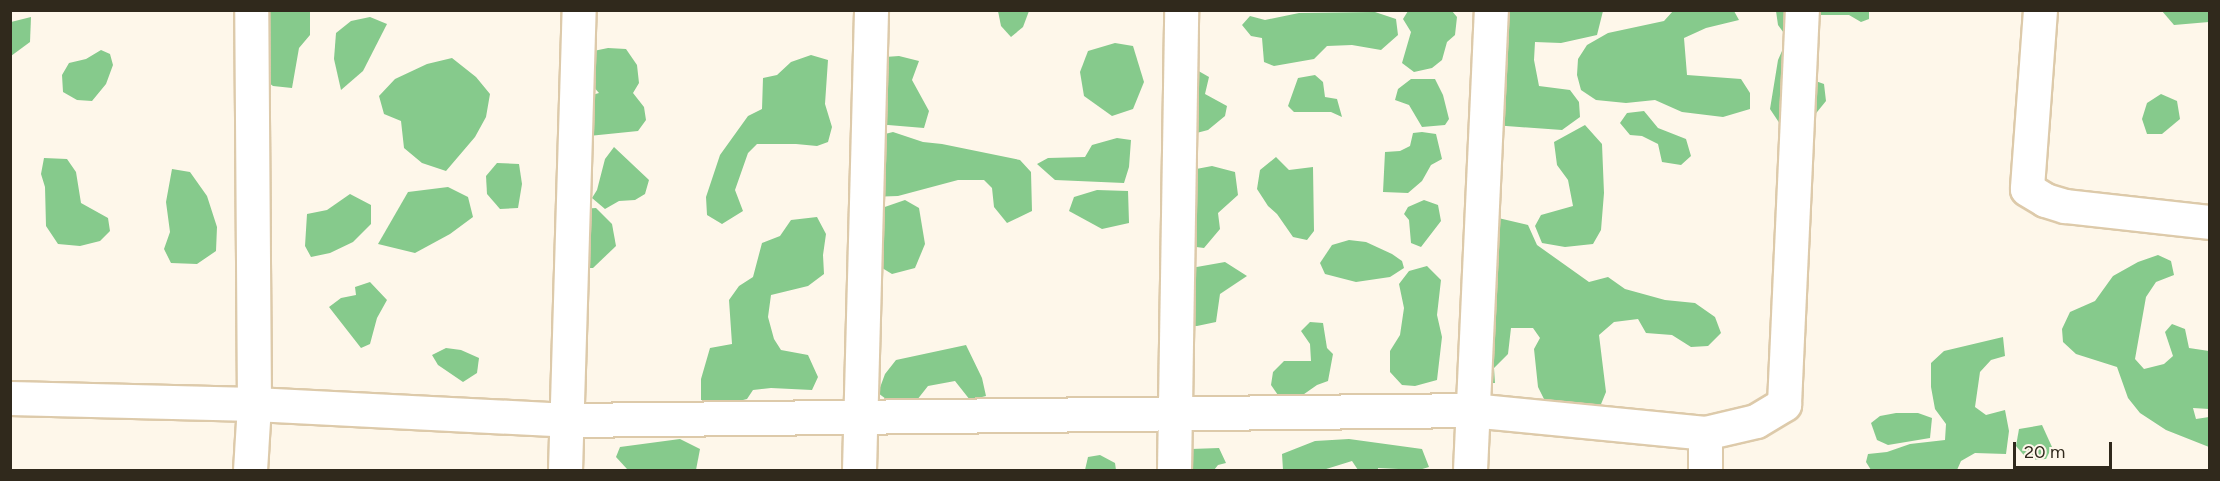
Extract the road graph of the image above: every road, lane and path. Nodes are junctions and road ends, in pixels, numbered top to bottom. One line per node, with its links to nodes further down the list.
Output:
1 (251, 10): 10 (street)
2 (579, 10): 14 (street)
3 (871, 10): 13 (street)
4 (1181, 10): 12 (street)
5 (1491, 10): 11 (street)
6 (1802, 10): 15 (street)
7 (2040, 10): 8 (street)
8 (2210, 222)
9 (10, 398): 10 (street)
10 (254, 404): 14 (street); 16 (street)
11 (1471, 410): 12 (street); 15 (street); 20 (street)
12 (1177, 412): 13 (street); 19 (street)
13 (862, 419): 14 (street); 18 (street)
14 (568, 420): 17 (street)
15 (1705, 433): 21 (street)
16 (250, 471)
17 (566, 471)
18 (859, 471)
19 (1174, 471)
20 (1470, 471)
21 (1705, 471)

